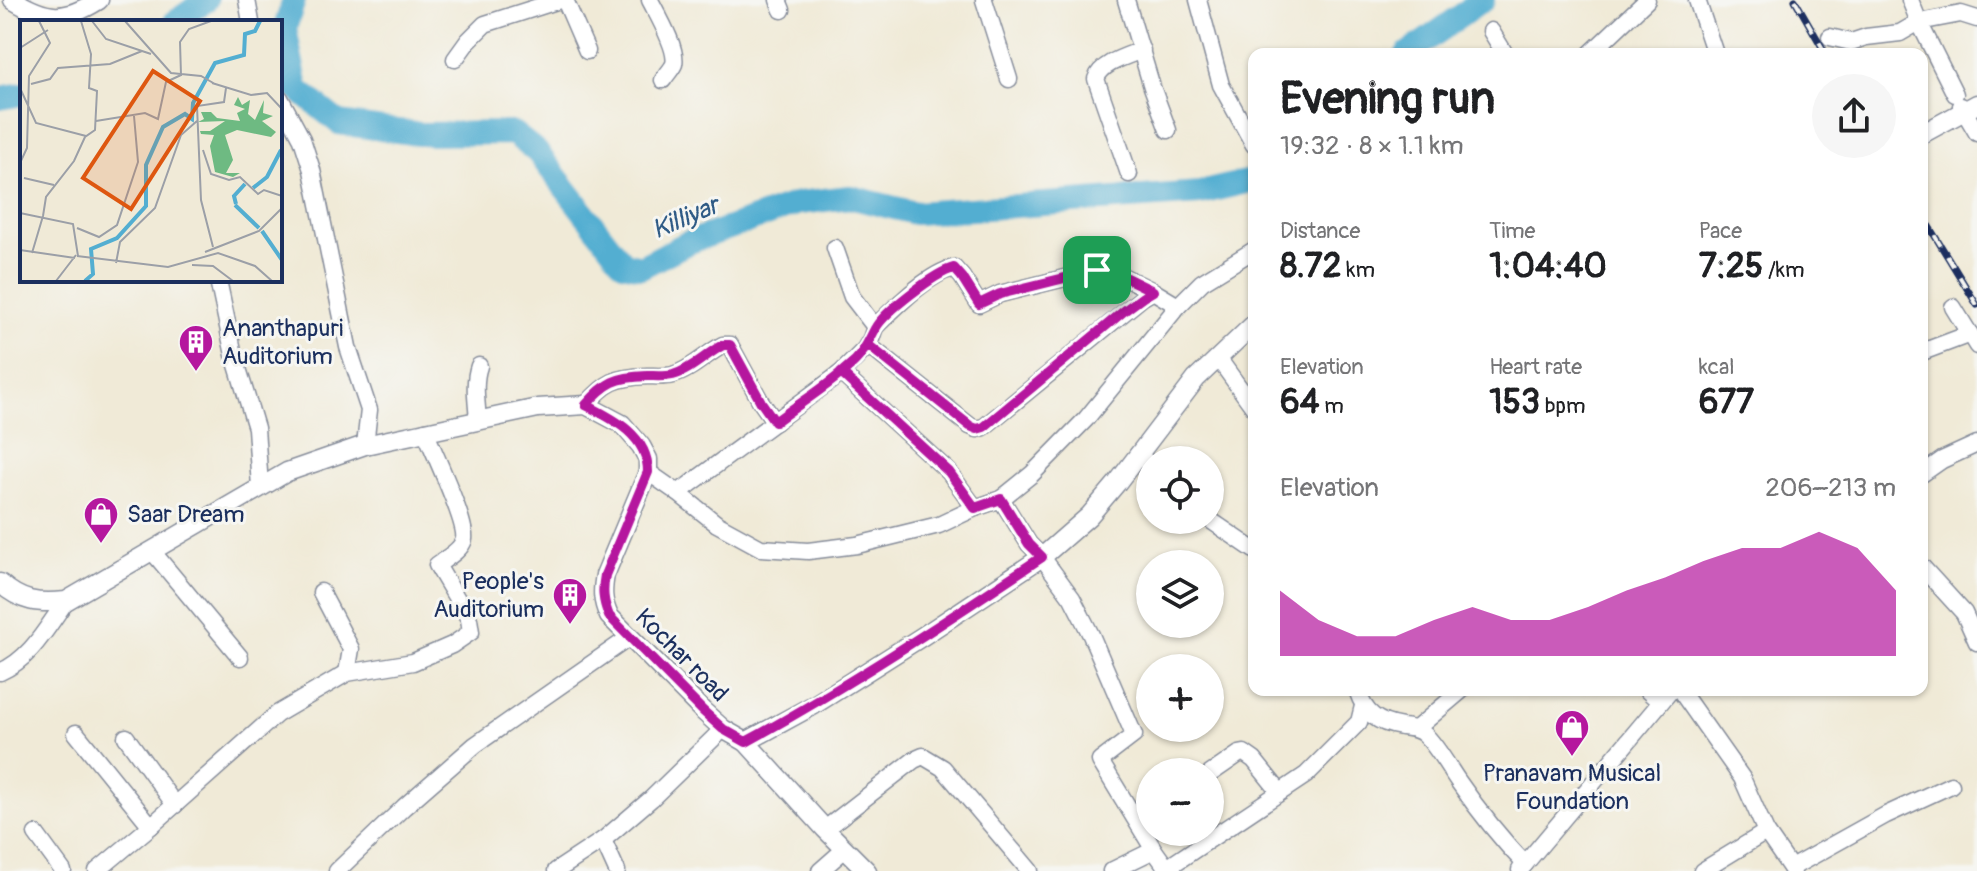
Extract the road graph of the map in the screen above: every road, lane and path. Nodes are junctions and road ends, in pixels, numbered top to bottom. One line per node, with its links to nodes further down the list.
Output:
1 (13, 0): 2 (street)
2 (99, 0)
3 (562, 0): 19 (street); 20 (street)
4 (650, 0): 22 (street)
5 (984, 0): 21 (street)
6 (1126, 0): 18 (street)
7 (1198, 0): 28 (street)
8 (1647, 0): 16 (street)
9 (1697, 0): 17 (street)
10 (1910, 0): 12 (street)
11 (1977, 19): 12 (street)
12 (1919, 22): 14 (street); 24 (street)
13 (1491, 31): 15 (street)
14 (1830, 37)
15 (1501, 48)
16 (1596, 48)
17 (1713, 48)
18 (1142, 50): 25 (street); 29 (street)
19 (587, 51)
20 (455, 59)
21 (1009, 79)
22 (663, 80)
23 (282, 102): 50 (street)
24 (1964, 104): 26 (street); 27 (street)
25 (1168, 130)
26 (1928, 130)
27 (1977, 133)
28 (1248, 134)
29 (1129, 174)
30 (835, 248): 36 (street)
31 (1248, 254): 34 (street)
32 (218, 282): 55 (street)
33 (1153, 291): 34 (street); 36 (street); 39 (street)
34 (1178, 306): 57 (street)
35 (1953, 307): 38 (street)
36 (875, 327): 39 (street)
37 (1248, 330): 41 (street)
38 (1974, 340): 40 (street)
39 (868, 345): 43 (street)
40 (1928, 351)
41 (1218, 358): 44 (street); 51 (street)
42 (479, 366): 46 (street)
43 (841, 373): 47 (street); 58 (street)
44 (1248, 400)
45 (586, 405): 46 (street); 47 (street); 54 (street)
46 (478, 421): 48 (street)
47 (775, 422): 56 (street)
48 (425, 431): 50 (street); 71 (street)
49 (1977, 444): 53 (street)
50 (365, 445): 55 (street)
51 (1153, 446)
52 (1136, 467): 62 (street)
53 (1928, 470)
54 (648, 472): 56 (street); 67 (street, Kochar road)
55 (260, 487): 61 (street)
56 (678, 493): 58 (street)
57 (1001, 499): 58 (street); 62 (street)
58 (975, 508)
59 (1224, 530): 60 (street)
60 (1248, 546)
61 (152, 551): 66 (street); 69 (street)
62 (1042, 557): 80 (street); 85 (street)
63 (1928, 574): 68 (street)
64 (0, 583): 66 (street)
65 (321, 592): 71 (street)
66 (66, 601): 70 (street)
67 (630, 637): 76 (street, Kochar road); 99 (street)
68 (1977, 642)
69 (240, 657)
70 (0, 672)
71 (347, 673): 84 (street)
72 (1455, 696): 77 (street)
73 (1666, 696): 94 (street)
74 (1684, 696): 88 (street)
75 (1360, 698): 77 (street); 83 (street)
76 (723, 729): 80 (street, Kochar road); 90 (street)
77 (1416, 729): 94 (street)
78 (76, 733): 86 (street)
79 (126, 737): 84 (street)
80 (746, 742): 87 (street, Kochar road)
81 (1224, 764): 83 (street)
82 (1951, 785): 96 (street)
83 (1279, 791): 95 (street)
84 (175, 805): 86 (street)
85 (1136, 808)
86 (151, 826): 98 (street)
87 (825, 829): 92 (street, Kochar road); 104 (street)
88 (1766, 832): 96 (street); 106 (street)
89 (36, 834): 97 (street)
90 (603, 840): 100 (street); 101 (street)
91 (1153, 846): 93 (street)
92 (845, 849): 102 (street); 103 (street, Kochar road)
93 (1154, 850): 95 (street); 105 (street)
94 (1522, 868)
95 (1168, 869)
96 (1792, 869)
97 (63, 871)
98 (97, 871)
99 (337, 871)
100 (556, 871)
101 (617, 871)
102 (820, 871)
103 (867, 871)
104 (1030, 871)
105 (1111, 871)
106 (1702, 871)

